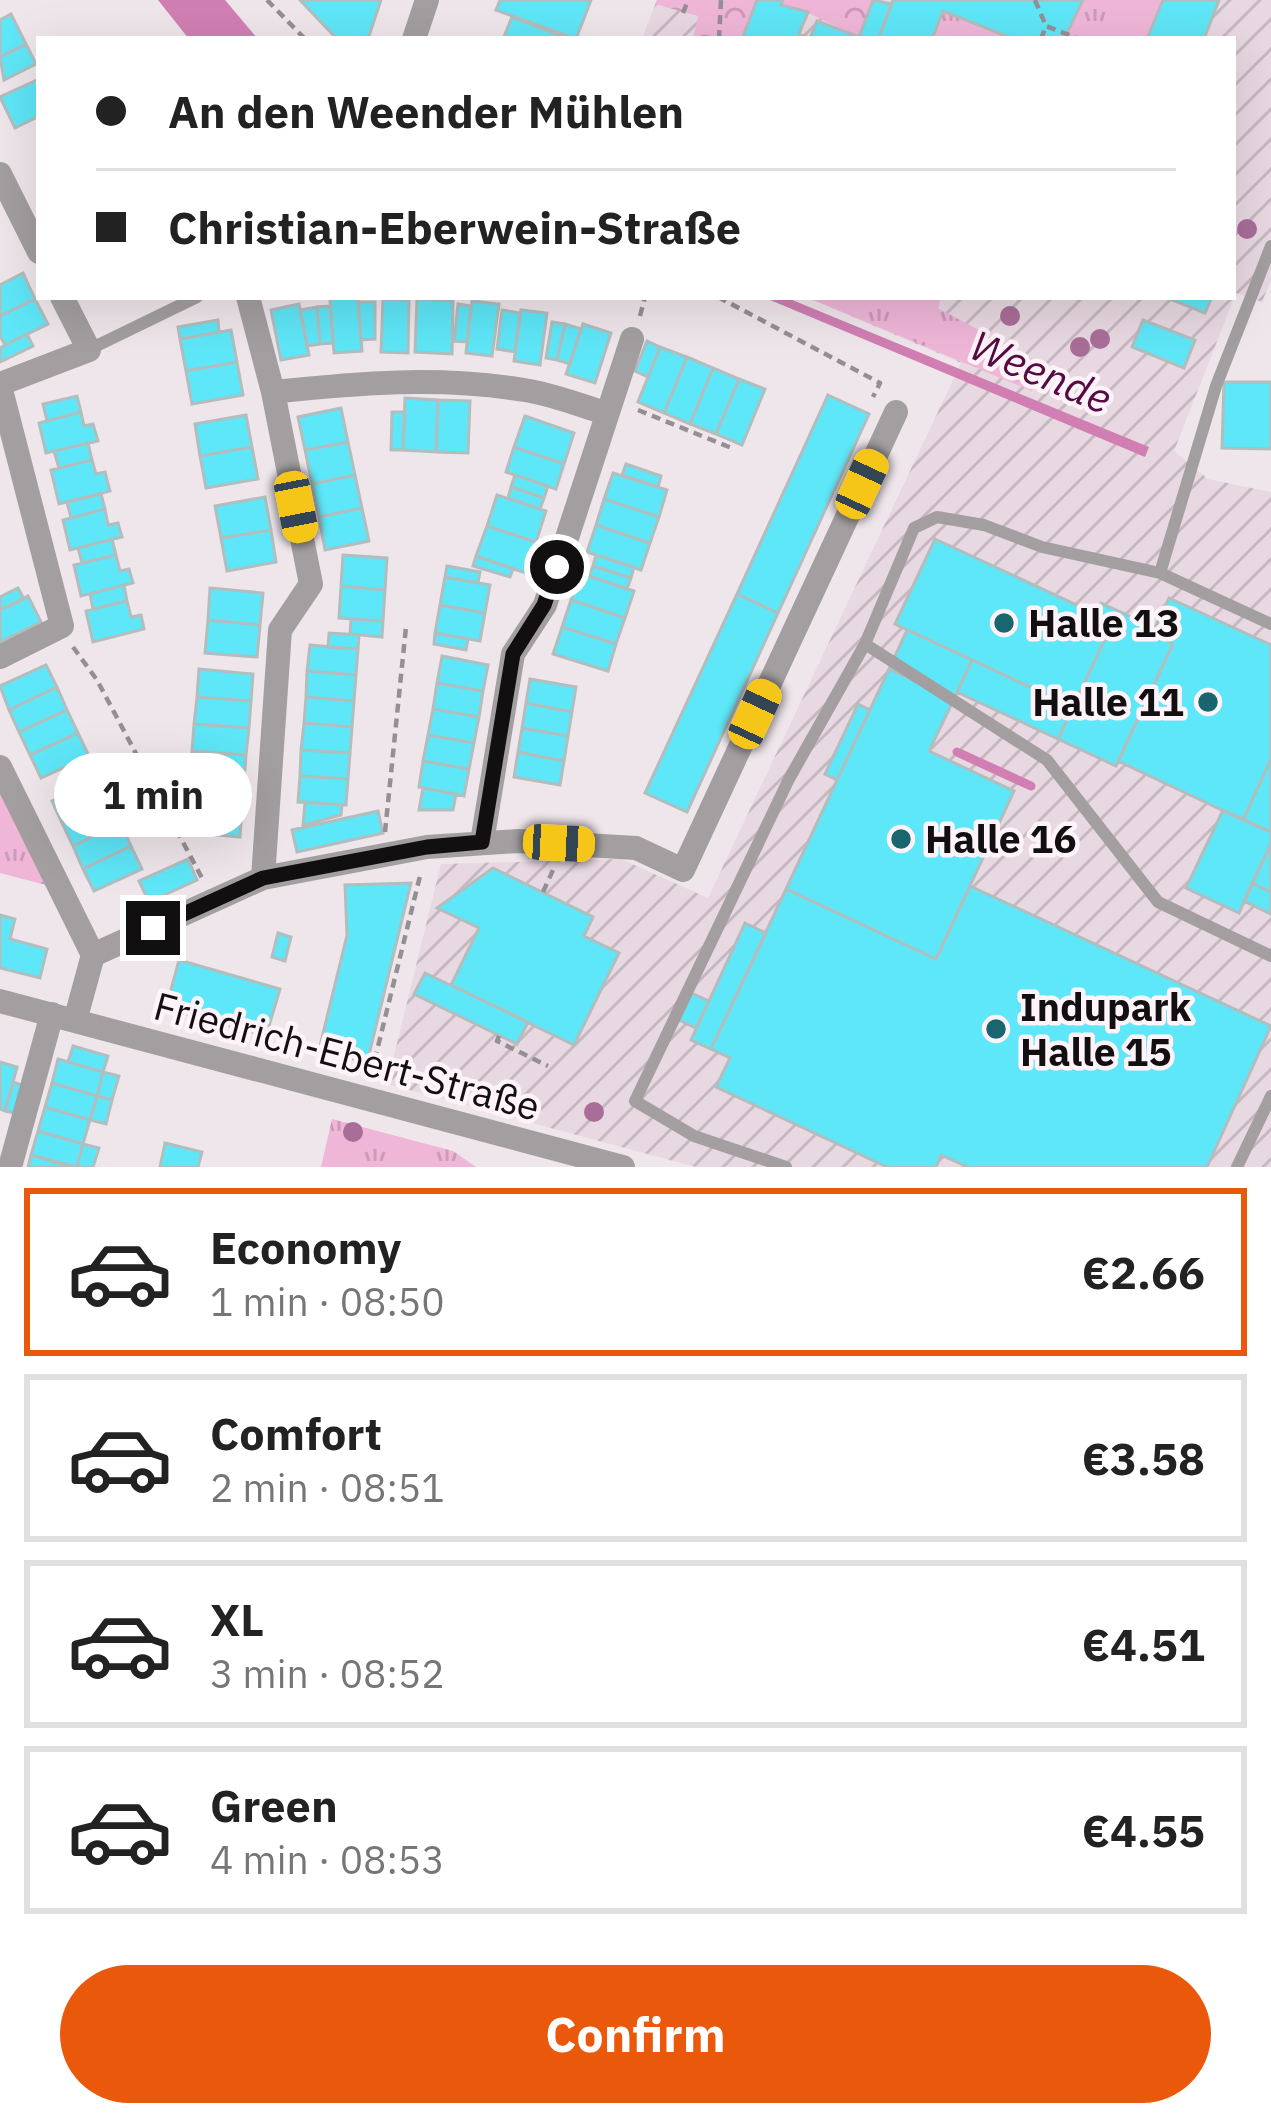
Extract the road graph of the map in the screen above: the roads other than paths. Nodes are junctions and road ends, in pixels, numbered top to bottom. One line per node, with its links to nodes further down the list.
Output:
1 (427, 0): 2 (street)
2 (415, 36)
3 (0, 174): 4 (street)
4 (36, 245)
5 (1271, 246): 15 (lane)
6 (63, 300): 10 (street)
7 (190, 300): 10 (lane)
8 (249, 300): 12 (street)
9 (632, 338): 13 (street)
10 (88, 350): 11 (street)
11 (0, 385): 18 (street)
12 (273, 392): 13 (street); 21 (street)
13 (608, 406): 20 (street)
14 (896, 412): 20 (street)
15 (1160, 573): 16 (lane); 17 (lane)
16 (1271, 624)
17 (865, 644): 23 (lane); 30 (lane)
18 (0, 657)
19 (0, 767): 22 (street)
20 (482, 842): 21 (street)
21 (263, 878): 22 (street)
22 (93, 956): 25 (street)
23 (1271, 956)
24 (0, 1001): 25 (street, Friedrich-Ebert-Straße)
25 (63, 1018): 27 (street, Friedrich-Ebert-Straße); 28 (street)
26 (1271, 1096): 31 (lane)
27 (533, 1155): 29 (street, Friedrich-Ebert-Straße)
28 (10, 1167)
29 (623, 1167)
30 (786, 1167)
31 (1238, 1167)

